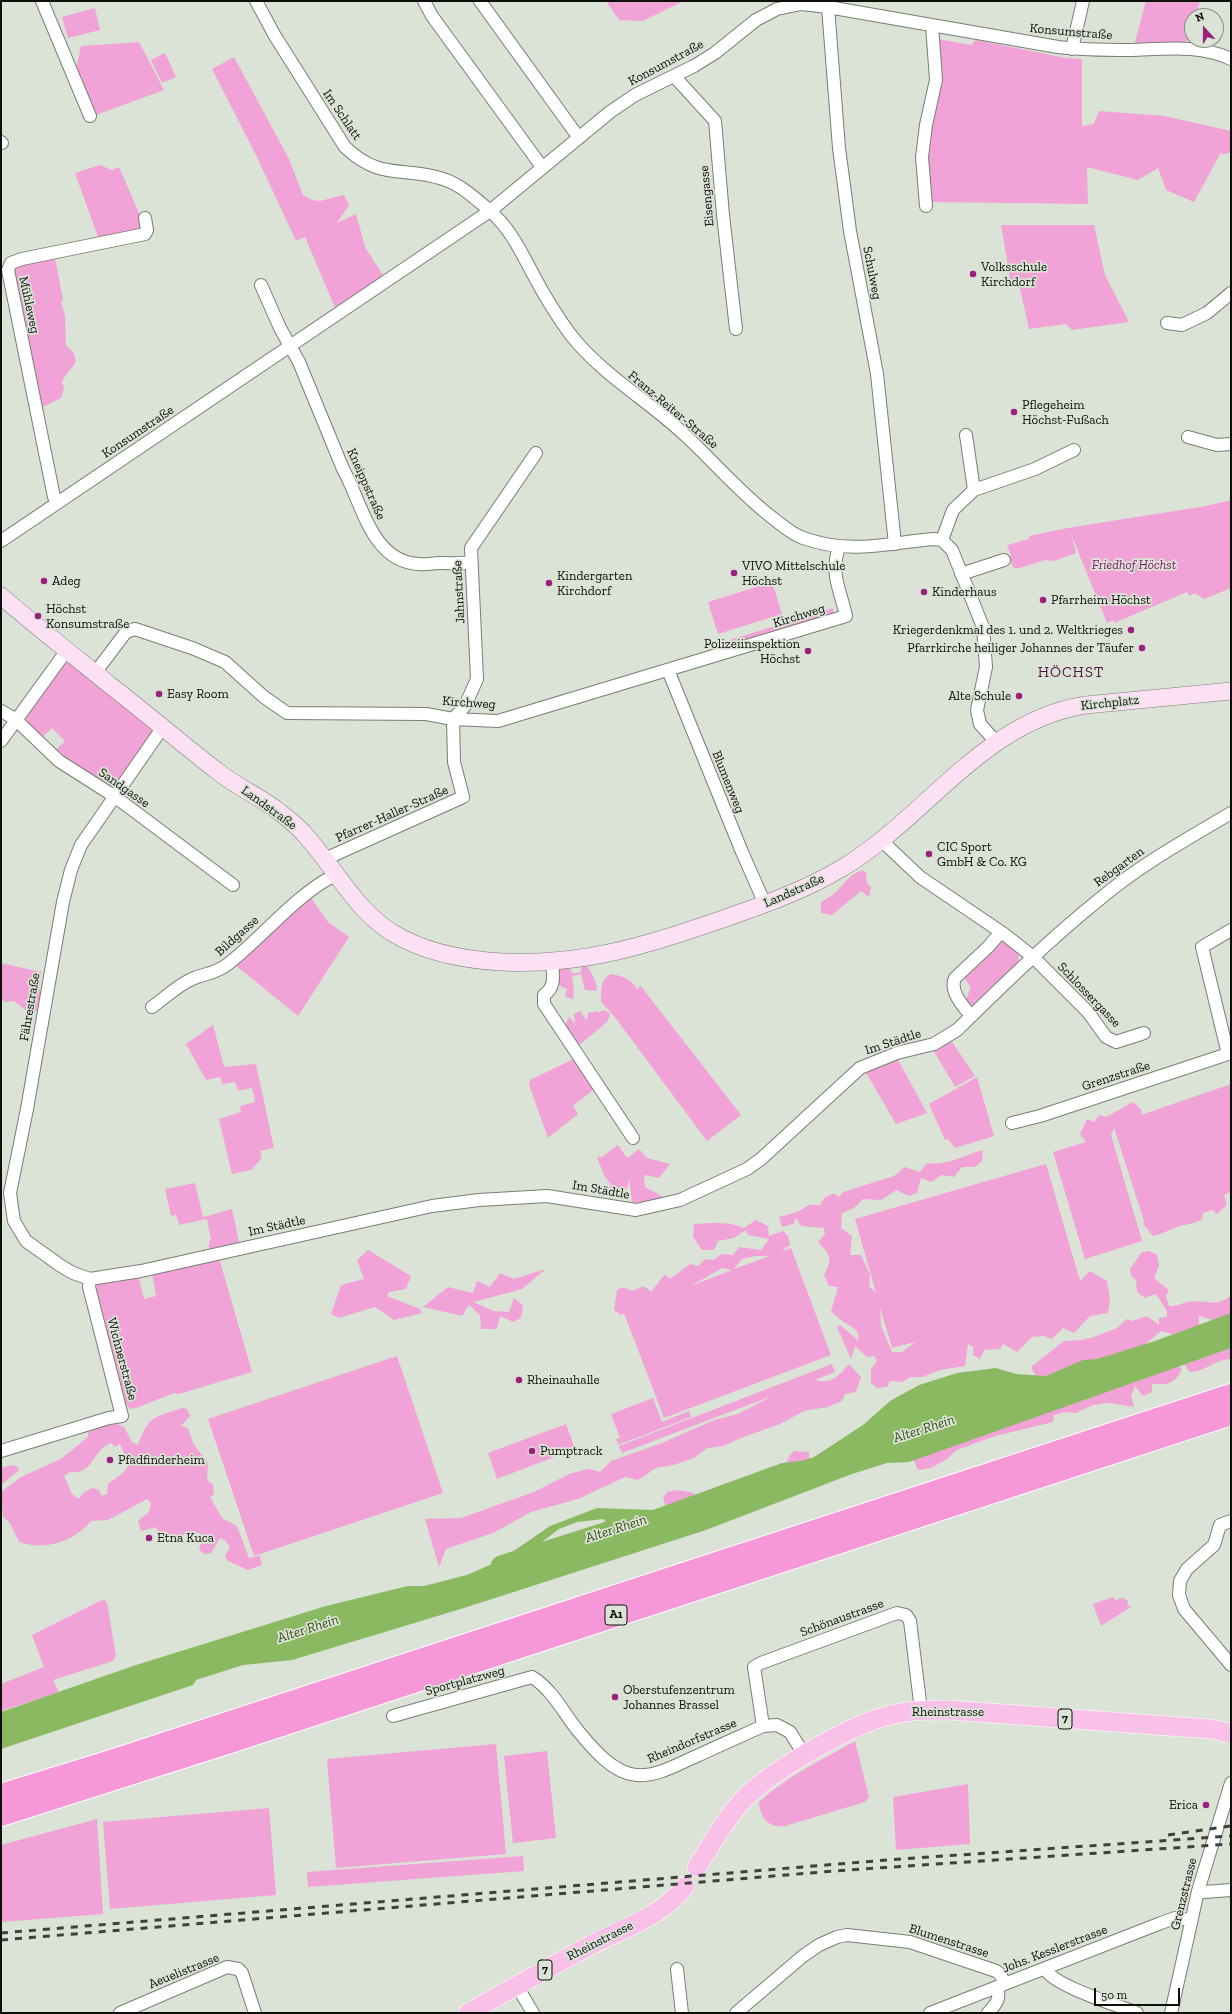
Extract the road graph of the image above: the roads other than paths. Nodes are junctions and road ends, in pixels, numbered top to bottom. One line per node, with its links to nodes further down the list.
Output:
1 (42, 1): 12 (street)
2 (256, 1): 16 (street, Im Schlatt)
3 (424, 1): 14 (street)
4 (480, 1): 13 (street)
5 (1083, 1): 9 (street)
6 (815, 4): 7 (street, Konsumstraße); 11 (street, Konsumstraße)
7 (828, 7): 8 (street, Konsumstraße); 32 (street, Schulweg)
8 (932, 25): 9 (street, Konsumstraße); 15 (street)
9 (1072, 49): 10 (street, Konsumstraße)
10 (1231, 59)
11 (674, 76): 13 (street, Konsumstraße); 21 (street, Eisengasse)
12 (90, 116)
13 (579, 138): 14 (street, Konsumstraße)
14 (542, 167): 16 (street, Konsumstraße)
15 (926, 206)
16 (490, 211): 22 (street, Konsumstraße); 33 (street, Franz-Reiter-Straße)
17 (145, 218): 29 (street, Mühleweg)
18 (261, 285): 22 (street)
19 (1231, 293): 20 (street)
20 (1167, 323)
21 (736, 329)
22 (289, 345): 29 (street, Konsumstraße); 35 (street, Kneippstraße)
23 (966, 435): 28 (street)
24 (1188, 437): 25 (street)
25 (1231, 444)
26 (1074, 450): 28 (street)
27 (536, 453): 35 (street, Jahnstraße)
28 (974, 490): 30 (street)
29 (58, 503): 31 (street, Konsumstraße)
30 (942, 540): 32 (street, Franz-Reiter-Straße); 36 (street)
31 (1, 541)
32 (895, 544): 33 (street, Franz-Reiter-Straße)
33 (839, 546): 39 (street, Kirchweg)
34 (1004, 560): 36 (street)
35 (471, 562): 43 (street, Jahnstraße)
36 (961, 574): 47 (street)
37 (1, 596): 38 (main road, Landstraße)
38 (67, 650): 40 (main road, Landstraße); 44 (street)
39 (668, 670): 43 (street, Kirchweg); 54 (street, Blumenweg)
40 (95, 673): 43 (street, Kirchweg); 45 (main road, Landstraße)
41 (1231, 691): 47 (main road, Kirchplatz)
42 (1, 712): 44 (street, Sandgasse)
43 (453, 719): 51 (street, Pfarrer-Haller-Straße)
44 (15, 720): 46 (street); 48 (street, Sandgasse)
45 (162, 727): 48 (street, Fährestraße); 51 (main road, Landstraße)
46 (1, 741)
47 (996, 742): 50 (main road, Landstraße)
48 (114, 796): 53 (street, Sandgasse); 65 (street, Fährestraße)
49 (1231, 813): 57 (street, Rebgarten)
50 (881, 840): 54 (main road, Landstraße); 56 (street, Schlossergasse)
51 (325, 859): 52 (main road, Landstraße)
52 (336, 875): 58 (main road, Landstraße); 59 (street, Bildgasse)
53 (233, 885)
54 (765, 904): 58 (main road, Landstraße)
55 (1231, 930): 62 (street, Grenzstraße)
56 (1001, 932): 57 (street, Schlossergasse); 60 (street)
57 (1033, 957): 60 (street, Im Städtle); 61 (street, Schlossergasse)
58 (552, 962): 64 (street)
59 (152, 1007)
60 (971, 1016): 66 (street, Im Städtle)
61 (1144, 1033)
62 (1229, 1053): 63 (street, Grenzstraße)
63 (1012, 1123)
64 (634, 1138)
65 (6, 1192): 66 (street, Fährestraße)
66 (90, 1279): 69 (street, Wichnerstraße)
67 (1231, 1395): 79 (highway, A1)
68 (1231, 1414): 80 (highway, A1)
69 (1, 1451)
70 (1225, 1523): 71 (street)
71 (1231, 1665)
72 (543, 1684): 74 (street, Sportplatzweg); 75 (street, Rheindorfstrasse)
73 (920, 1710): 75 (street, Schönaustrasse); 76 (main road, Rheinstrasse / 7); 77 (main road, Rheinstrasse / 7)
74 (393, 1716)
75 (763, 1726): 77 (street)
76 (1231, 1728)
77 (805, 1756): 81 (main road, Rheinstrasse / 7)
78 (1231, 1783): 84 (street, Grenzstrasse)
79 (1, 1795)
80 (1, 1815)
81 (697, 1867)
82 (686, 1886): 89 (main road, Rheinstrasse / 7)
83 (1231, 1890): 84 (street)
84 (1198, 1891): 85 (street, Grenzstrasse)
85 (1191, 1920): 87 (street, Johs. Kesslerstrasse); 99 (street, Grenzstrasse)
86 (677, 1969): 94 (street)
87 (1045, 1969): 88 (street, Johs. Kesslerstrasse); 98 (street)
88 (1001, 1985): 95 (street, Blumenstrasse); 96 (street, Johs. Kesslerstrasse); 97 (street)
89 (517, 1986): 92 (main road, Rheinstrasse / 7); 93 (street)
90 (120, 2013): 91 (street, Aeuelistrasse)
91 (255, 2013)
92 (468, 2013)
93 (533, 2013)
94 (682, 2013)
95 (736, 2013)
96 (930, 2013)
97 (988, 2013)
98 (1137, 2013)
99 (1171, 2013)

